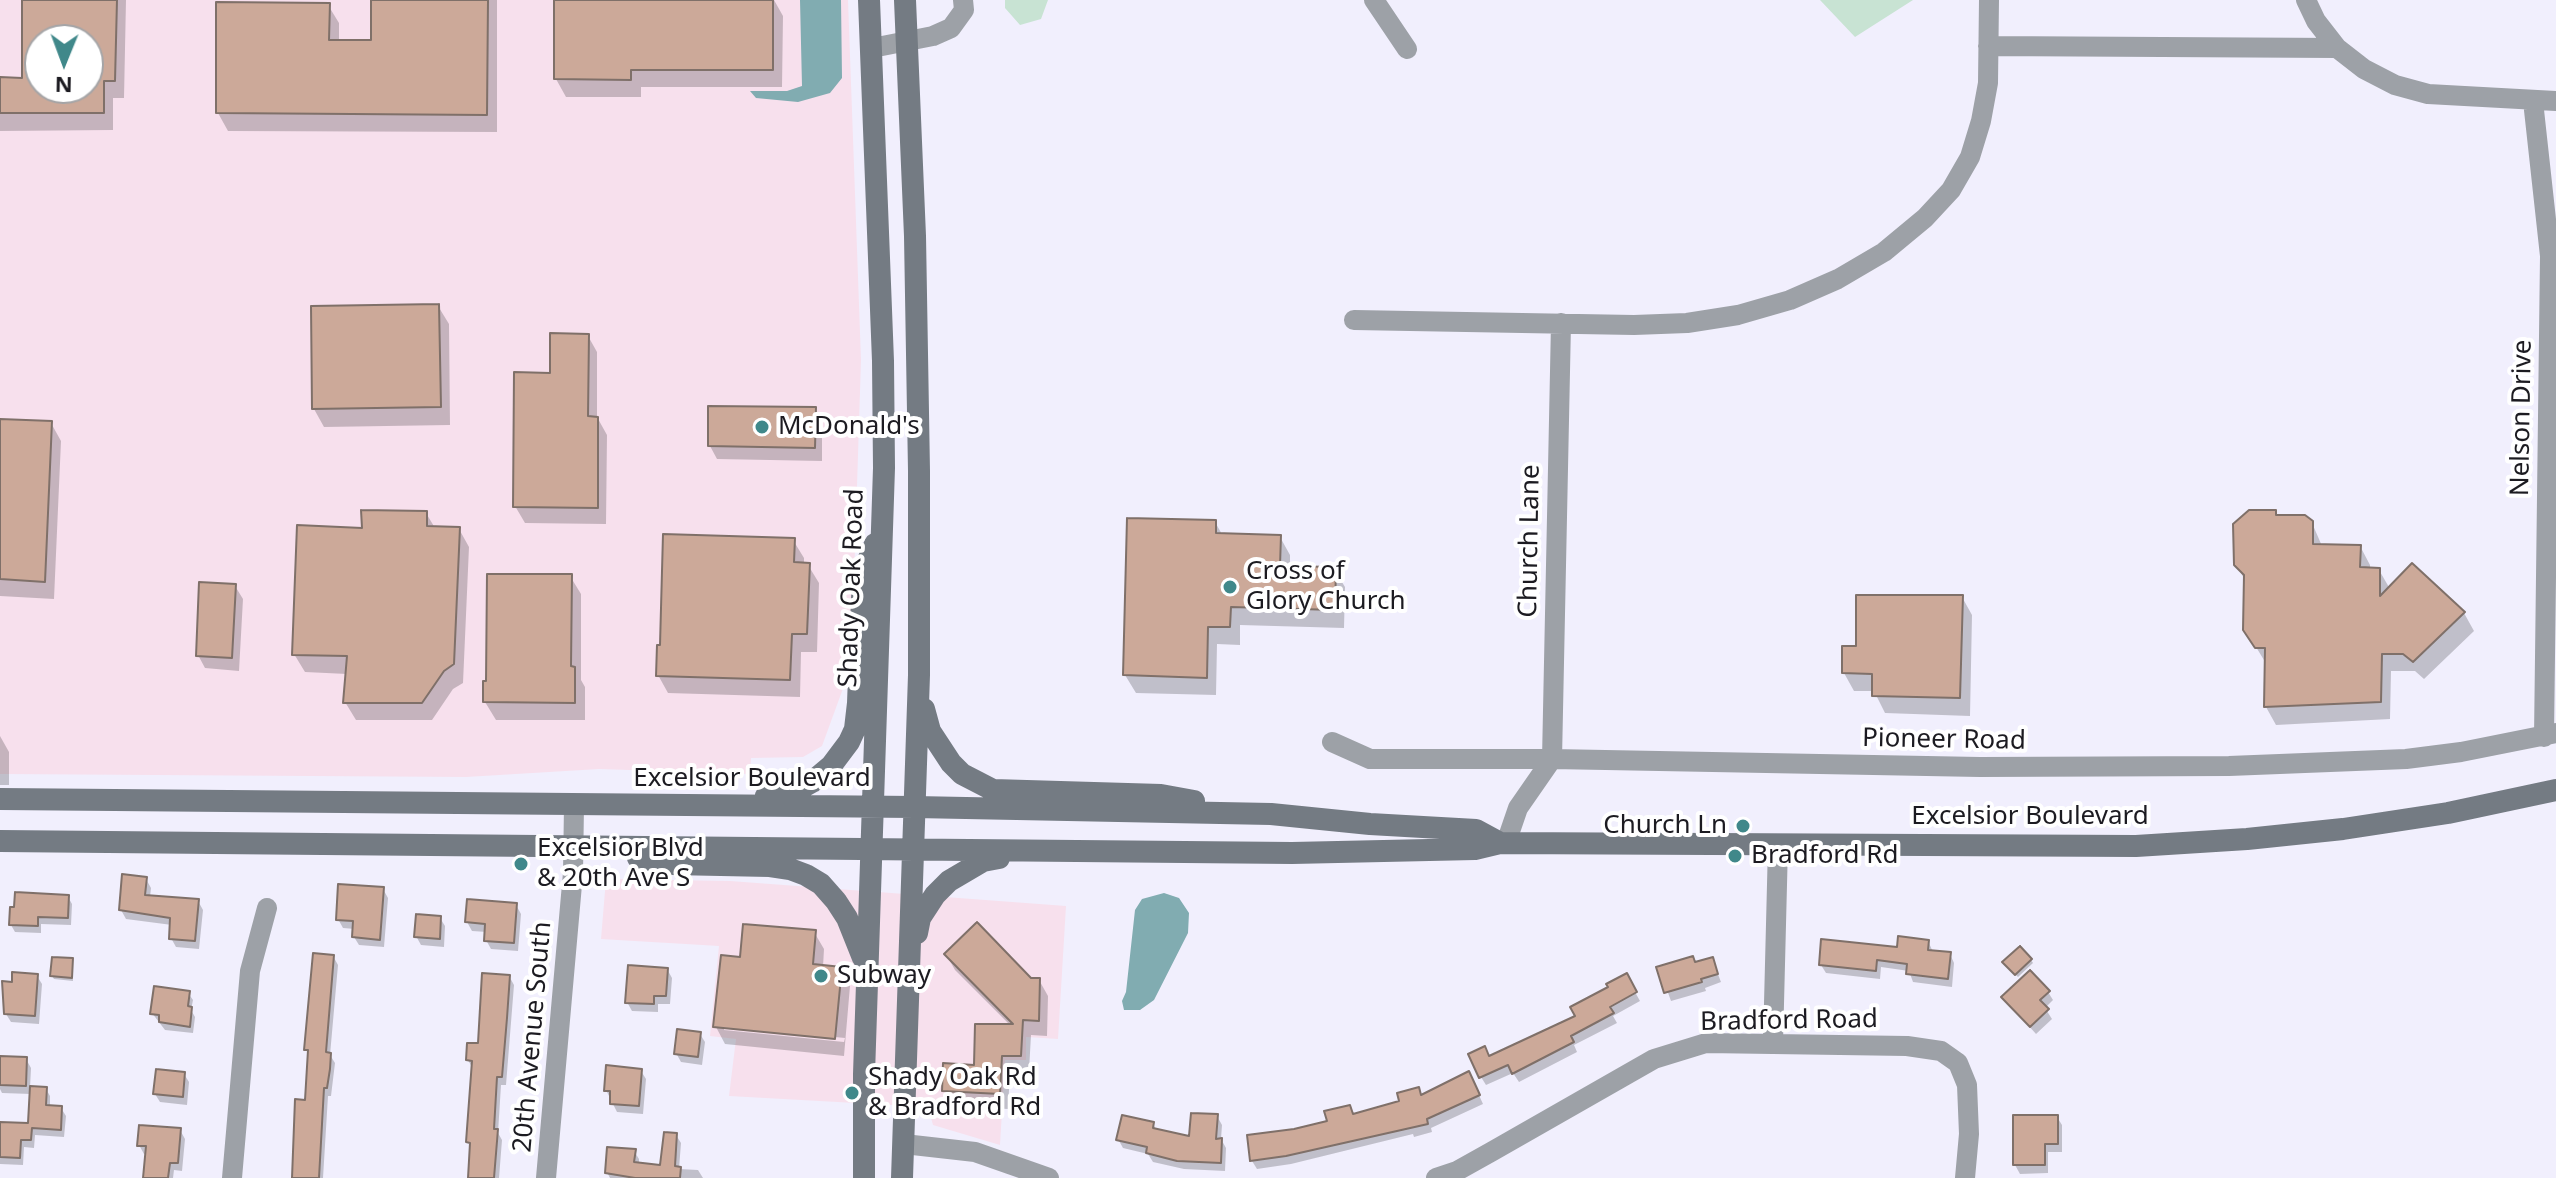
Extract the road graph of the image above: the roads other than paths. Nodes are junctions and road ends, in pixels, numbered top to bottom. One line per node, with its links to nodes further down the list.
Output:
1 (869, 0): 9 (main road, Shady Oak Road)
2 (905, 0): 7 (main road)
3 (963, 0): 7 (street)
4 (1374, 0): 11 (street)
5 (1989, 0): 8 (street)
6 (2306, 0): 10 (street)
7 (907, 42): 9 (street); 17 (main road)
8 (1988, 46): 10 (street); 15 (street)
9 (872, 48): 16 (main road, Shady Oak Road)
10 (2337, 48): 12 (street)
11 (1407, 49)
12 (2533, 101): 13 (street); 18 (street, Nelson Drive)
13 (2556, 101)
14 (1354, 320): 15 (street)
15 (1561, 323): 20 (street, Church Lane)
16 (881, 528): 24 (main road); 26 (main road, Shady Oak Road)
17 (919, 675): 25 (main road); 27 (main road)
18 (2550, 735): 20 (street, Pioneer Road)
19 (1332, 742): 20 (street, Pioneer Road)
20 (1552, 759): 29 (street)
21 (2556, 790): 30 (main road, Excelsior Boulevard)
22 (0, 799): 23 (main road, Excelsior Boulevard)
23 (574, 805): 24 (main road, Excelsior Boulevard); 31 (street, 20th Avenue South)
24 (643, 806): 26 (main road, Excelsior Boulevard)
25 (915, 807): 26 (main road, Excelsior Boulevard); 27 (main road, Excelsior Boulevard); 33 (main road)
26 (875, 808): 32 (main road, Shady Oak Road)
27 (1271, 814): 29 (main road, Excelsior Boulevard)
28 (0, 841): 31 (main road, Excelsior Boulevard)
29 (1503, 843): 30 (main road, Excelsior Boulevard); 34 (main road, Excelsior Boulevard)
30 (1778, 845): 38 (street)
31 (574, 846): 32 (main road, Excelsior Boulevard); 37 (main road); 41 (street, 20th Avenue South)
32 (873, 850): 33 (main road, Excelsior Boulevard); 37 (main road, Shady Oak Road)
33 (913, 851): 34 (main road, Excelsior Boulevard); 36 (main road)
34 (1030, 851): 36 (main road)
35 (267, 908): 40 (street)
36 (911, 961): 39 (main road)
37 (867, 970): 42 (main road, Shady Oak Road)
38 (1773, 1043): 45 (street, Bradford Road); 46 (street, Bradford Road)
39 (904, 1144): 43 (main road); 44 (street)
40 (232, 1178)
41 (546, 1178)
42 (864, 1178)
43 (902, 1178)
44 (1049, 1178)
45 (1436, 1178)
46 (1965, 1178)

